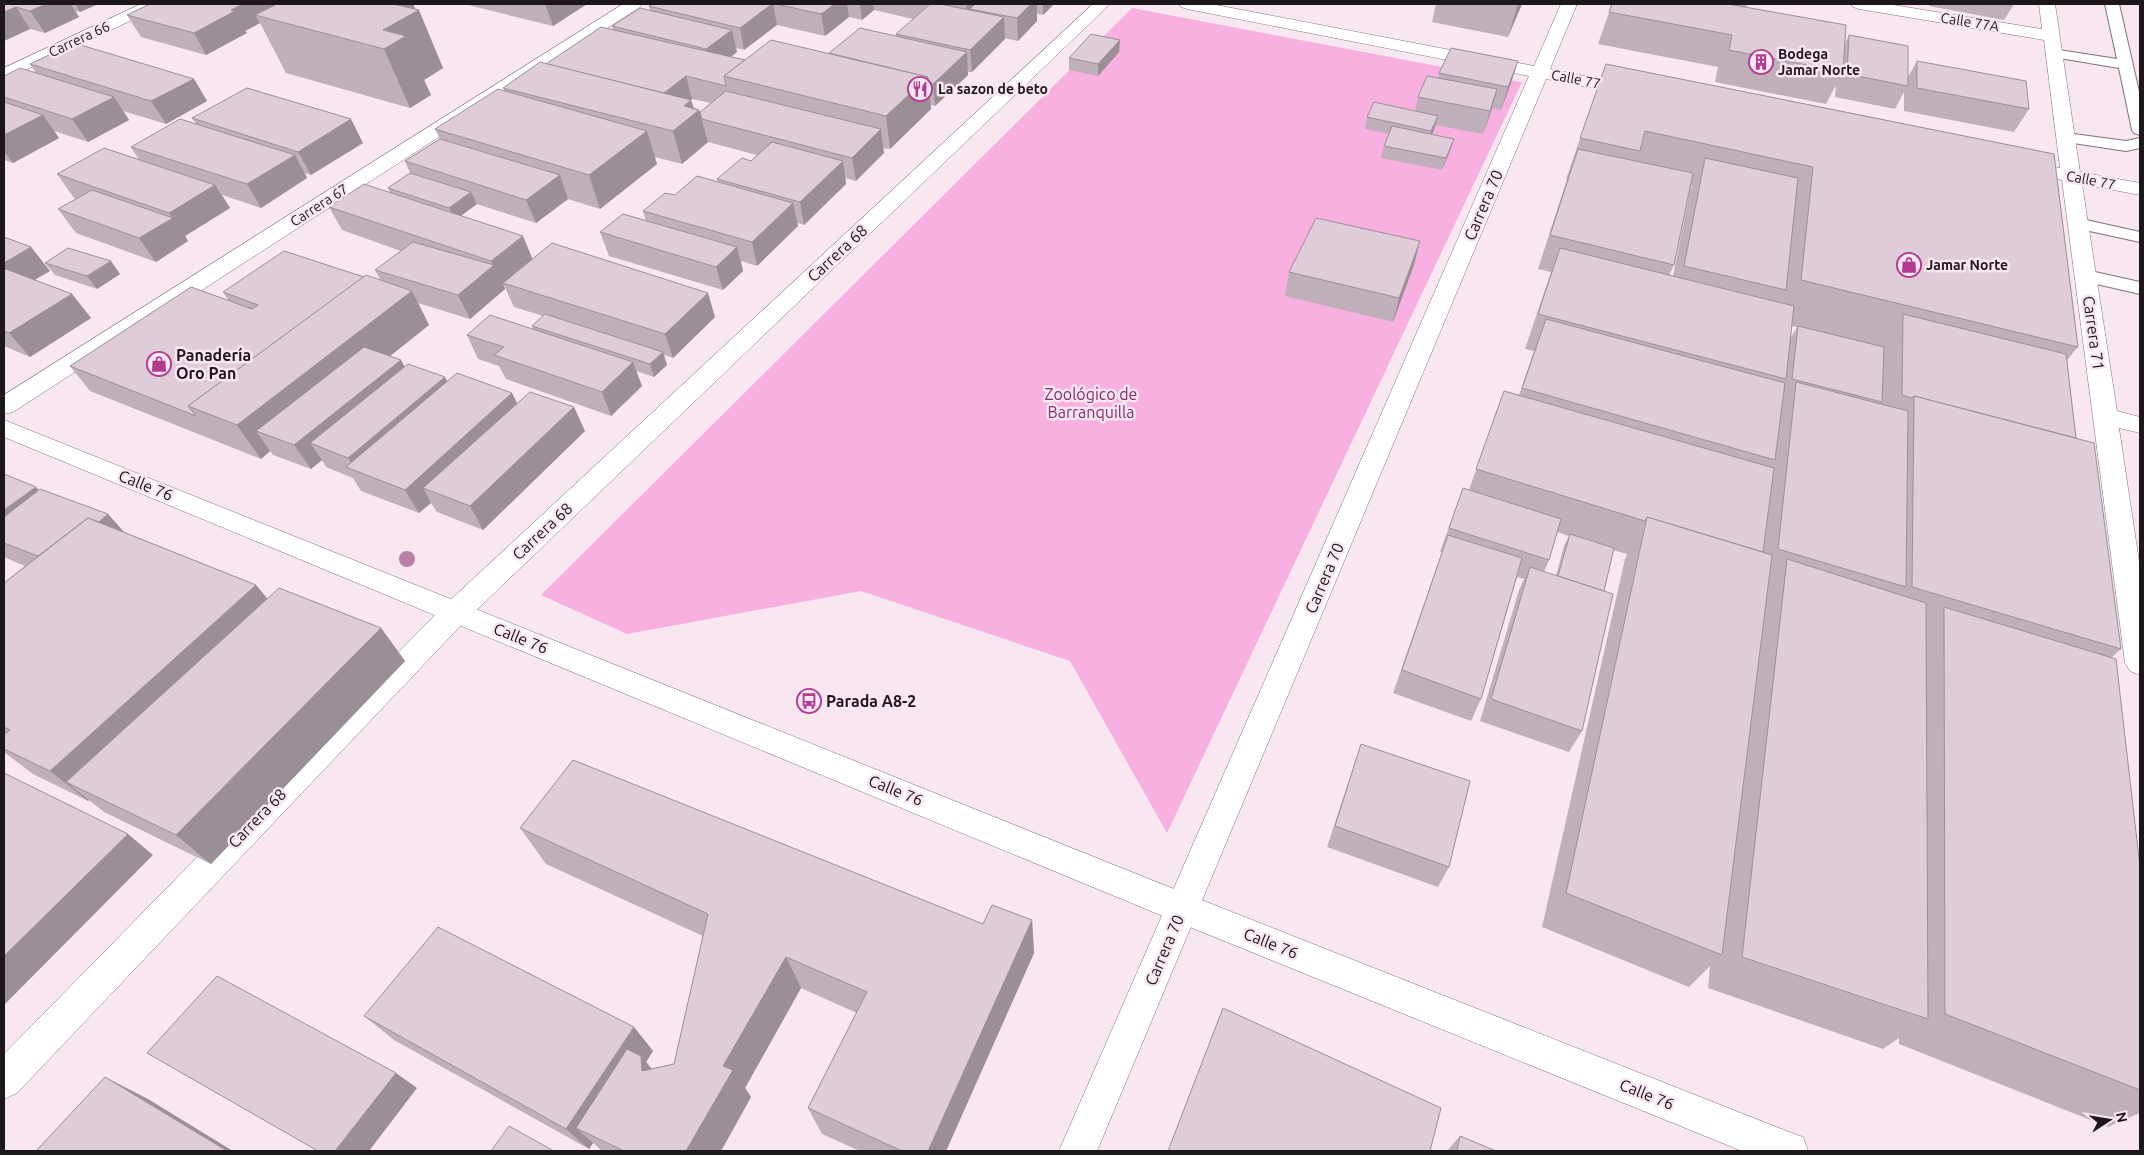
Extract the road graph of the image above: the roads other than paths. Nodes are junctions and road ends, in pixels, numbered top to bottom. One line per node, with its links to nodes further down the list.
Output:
1 (154, 4): 12 (street, Carrera 66)
2 (634, 4): 24 (street, Carrera 67)
3 (1102, 4): 28 (street, Carrera 68)
4 (1187, 4): 11 (street, Calle 77)
5 (1569, 4): 11 (street, Carrera 70)
6 (1859, 4): 9 (street, Calle 77A)
7 (2046, 4): 9 (street, Carrera 71)
8 (2112, 4): 10 (lane)
9 (2052, 44): 10 (lane); 15 (street, Carrera 71)
10 (2126, 65): 14 (lane)
11 (1540, 72): 13 (street, Calle 77); 30 (street, Carrera 70)
12 (4, 75)
13 (1656, 95)
14 (2140, 130)
15 (2066, 138): 16 (lane); 18 (street, Carrera 71)
16 (2140, 143)
17 (2003, 163): 18 (street, Calle 77)
18 (2071, 176): 19 (street, Calle 77); 20 (street, Carrera 71)
19 (2140, 190)
20 (2076, 223): 21 (lane); 22 (street, Carrera 71)
21 (2140, 237)
22 (2086, 276): 23 (lane); 25 (street, Carrera 71)
23 (2140, 288)
24 (4, 406)
25 (2105, 416): 26 (street); 29 (street, Carrera 71)
26 (2140, 425)
27 (4, 428): 28 (street, Calle 76)
28 (456, 612): 30 (street, Calle 76); 31 (street, Carrera 68)
29 (2140, 663)
30 (1182, 908): 32 (street, Carrera 70); 33 (street, Calle 76)
31 (4, 1080)
32 (1078, 1151)
33 (1790, 1151)

